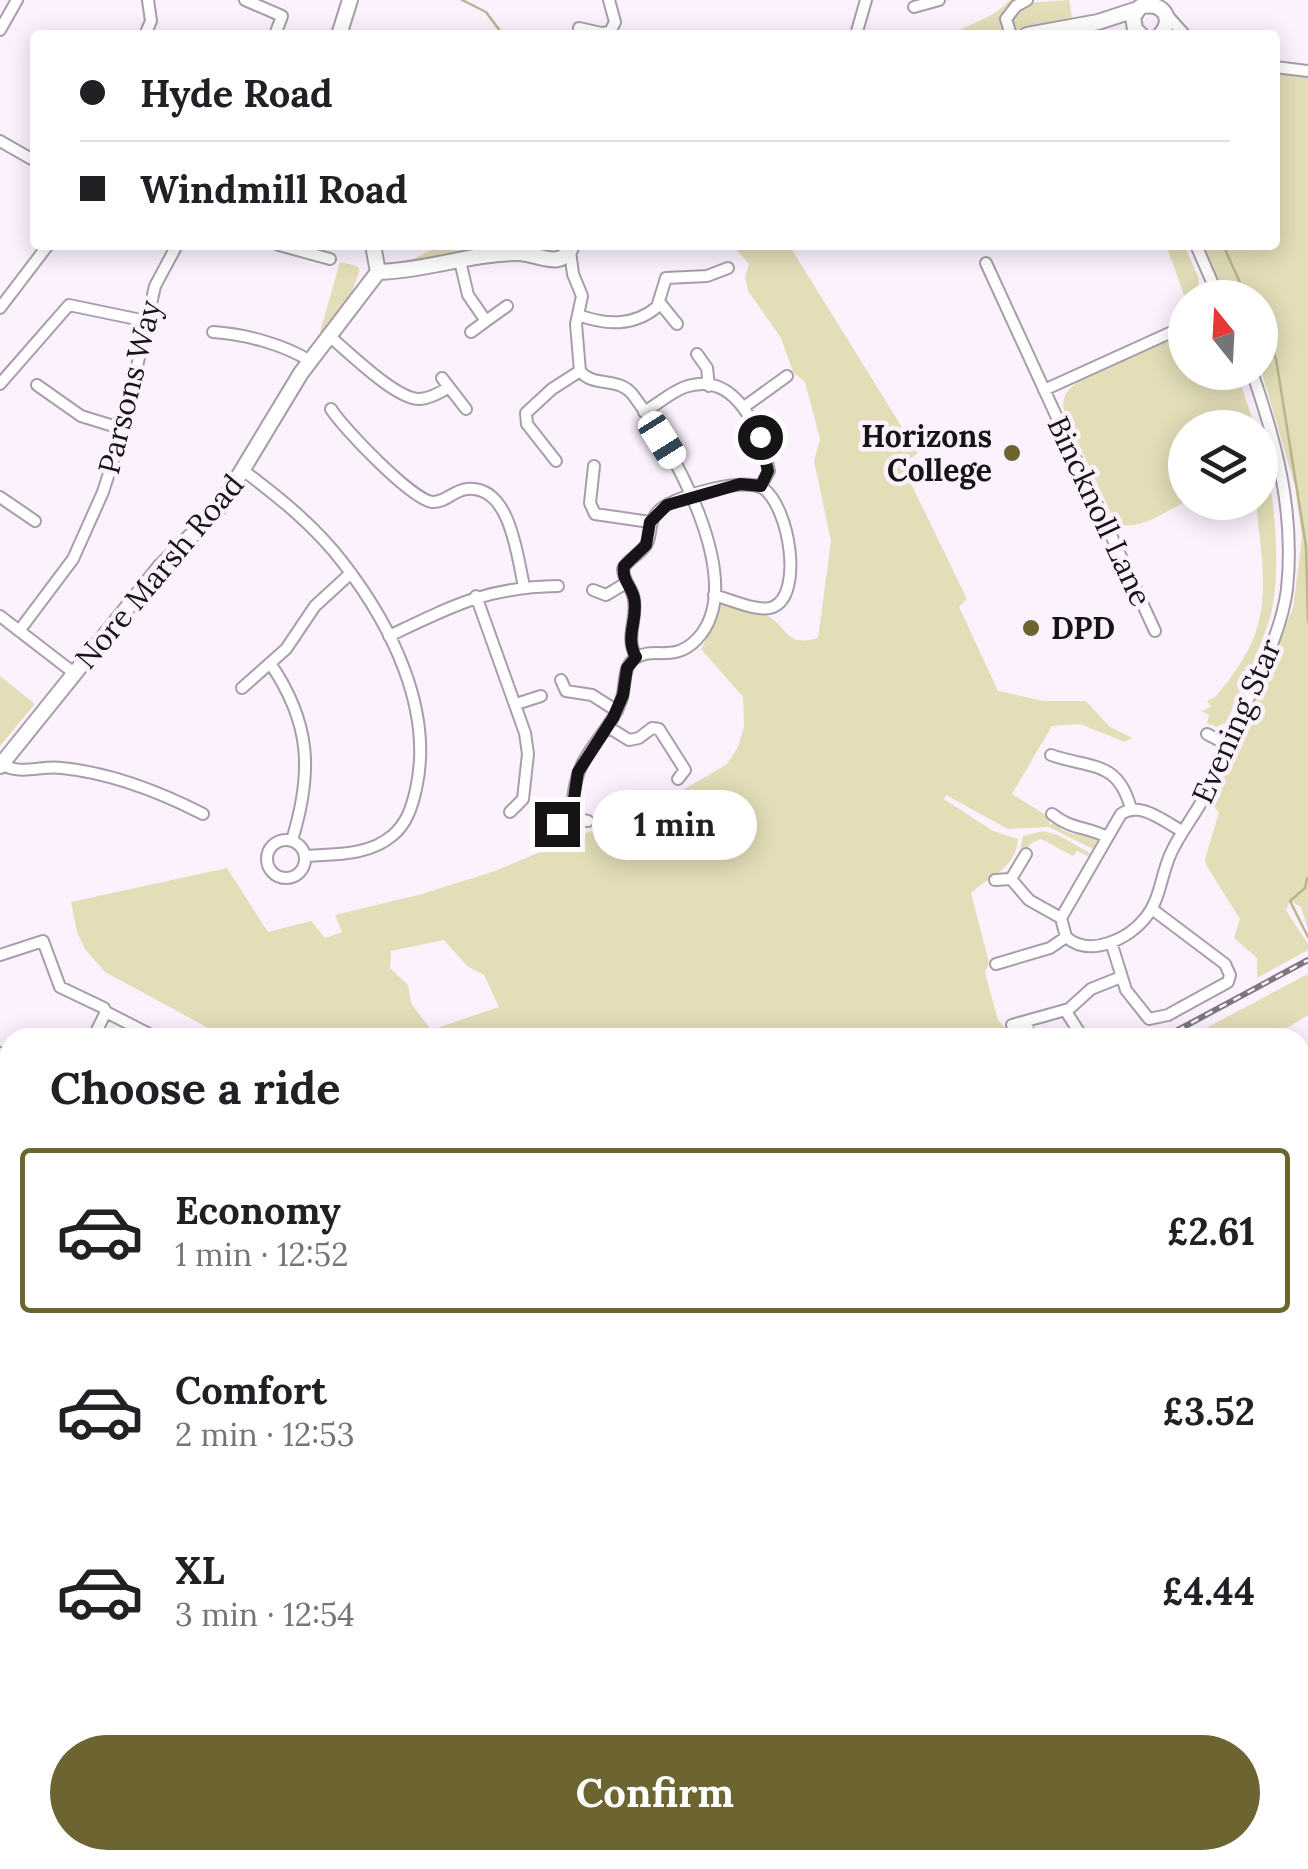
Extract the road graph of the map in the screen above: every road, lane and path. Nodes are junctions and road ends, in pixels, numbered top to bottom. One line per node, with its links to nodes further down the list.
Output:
1 (17, 0): 14 (street)
2 (148, 0): 15 (street)
3 (245, 0): 16 (street)
4 (350, 0): 17 (street)
5 (609, 0): 19 (street)
6 (866, 0): 20 (street)
7 (940, 0): 10 (street)
8 (1027, 0): 21 (street)
9 (1142, 4): 11 (street); 12 (street); 24 (street)
10 (914, 6)
11 (1164, 8): 25 (street)
12 (1098, 22): 22 (street); 23 (street)
13 (579, 28): 18 (street)
14 (0, 30)
15 (147, 30)
16 (277, 30)
17 (341, 30)
18 (586, 30)
19 (611, 30)
20 (857, 30)
21 (1009, 30)
22 (1054, 30)
23 (1128, 30)
24 (1138, 30)
25 (1181, 30)
26 (1280, 67): 27 (street)
27 (1308, 70)
28 (0, 142): 29 (street)
29 (30, 157)
30 (44, 250): 49 (street)
31 (173, 250): 51 (street, Parsons Way)
32 (297, 250): 38 (street)
33 (374, 250): 42 (street)
34 (569, 250): 37 (street)
35 (572, 250): 43 (street)
36 (1198, 250): 44 (street)
37 (538, 252): 39 (street); 43 (street)
38 (330, 259)
39 (460, 261): 42 (street); 52 (street)
40 (986, 263): 65 (street, Bincknoll Lane)
41 (728, 268): 46 (street)
42 (378, 272): 57 (street, Nore Marsh Road)
43 (573, 274): 50 (street)
44 (1211, 280)
45 (53, 301): 47 (street)
46 (660, 303): 50 (street); 53 (street)
47 (70, 305): 51 (street); 62 (street)
48 (507, 306): 52 (street)
49 (0, 308)
50 (578, 315): 60 (street)
51 (146, 321): 71 (street, Parsons Way)
52 (486, 322): 55 (street)
53 (677, 324)
54 (213, 332): 59 (street)
55 (471, 332)
56 (1168, 334): 65 (street, Bincknoll Lane)
57 (328, 336): 59 (street, Nore Marsh Road); 69 (street)
58 (697, 354): 64 (street)
59 (310, 360): 74 (street, Nore Marsh Road)
60 (580, 371): 70 (street); 72 (street)
61 (787, 376): 67 (street)
62 (0, 384)
63 (36, 384): 71 (street)
64 (709, 386): 67 (street); 70 (street)
65 (1044, 390): 91 (street, Bincknoll Lane)
66 (1257, 390): 103 (street, Evening Star)
67 (744, 407): 75 (street)
68 (331, 409): 82 (street)
69 (466, 409)
70 (644, 412): 76 (street)
71 (123, 429): 90 (street, Parsons Way)
72 (556, 461)
73 (594, 466): 79 (street)
74 (244, 471): 80 (street); 95 (street, Nore Marsh Road)
75 (761, 486): 76 (street); 86 (street)
76 (692, 496): 79 (street); 86 (street)
77 (0, 497): 78 (street)
78 (35, 521)
79 (650, 522): 81 (street)
80 (351, 573): 92 (street); 94 (street)
81 (626, 583): 85 (street); 93 (street)
82 (524, 586): 83 (street); 87 (street)
83 (558, 586)
84 (593, 590): 85 (street)
85 (606, 595): 88 (street)
86 (714, 595): 93 (street)
87 (476, 596): 92 (street); 99 (street)
88 (604, 610)
89 (0, 616): 90 (street)
90 (19, 631): 95 (street)
91 (1155, 631)
92 (390, 636): 118 (street)
93 (636, 657): 100 (street)
94 (270, 663): 96 (street); 116 (street)
95 (74, 673): 105 (street, Nore Marsh Road)
96 (242, 688)
97 (563, 690): 100 (street)
98 (541, 696): 99 (street)
99 (516, 704): 108 (street)
100 (617, 711): 101 (street)
101 (608, 727): 106 (street); 111 (street)
102 (1207, 734): 103 (street)
103 (1228, 745): 114 (street, Evening Star)
104 (1051, 755): 107 (street)
105 (0, 765): 109 (street)
106 (698, 770)
107 (1131, 808): 114 (street, Evening Star); 115 (street)
108 (510, 812)
109 (203, 814)
110 (1052, 814): 115 (street)
111 (571, 818): 112 (street); 113 (street)
112 (588, 821)
113 (557, 824)
114 (1182, 831): 121 (street, Evening Star)
115 (1107, 837): 122 (street)
116 (292, 840): 118 (street); 118 (street)
117 (1026, 854): 119 (street)
118 (305, 856)
119 (1011, 878): 120 (street); 122 (street)
120 (995, 880)
121 (1152, 910): 126 (street); 129 (street)
122 (1062, 918): 124 (street)
123 (56, 937): 125 (street)
124 (1066, 937): 126 (street); 128 (street)
125 (44, 941): 127 (street); 131 (street)
126 (1110, 942): 129 (street)
127 (0, 956)
128 (996, 964)
129 (1121, 977): 130 (street)
130 (1065, 1010): 132 (street); 137 (street)
131 (106, 1012): 134 (street); 135 (street)
132 (1026, 1021): 133 (street); 136 (street)
133 (1012, 1025)
134 (98, 1028)
135 (137, 1028)
136 (1028, 1028)
137 (1077, 1028)

